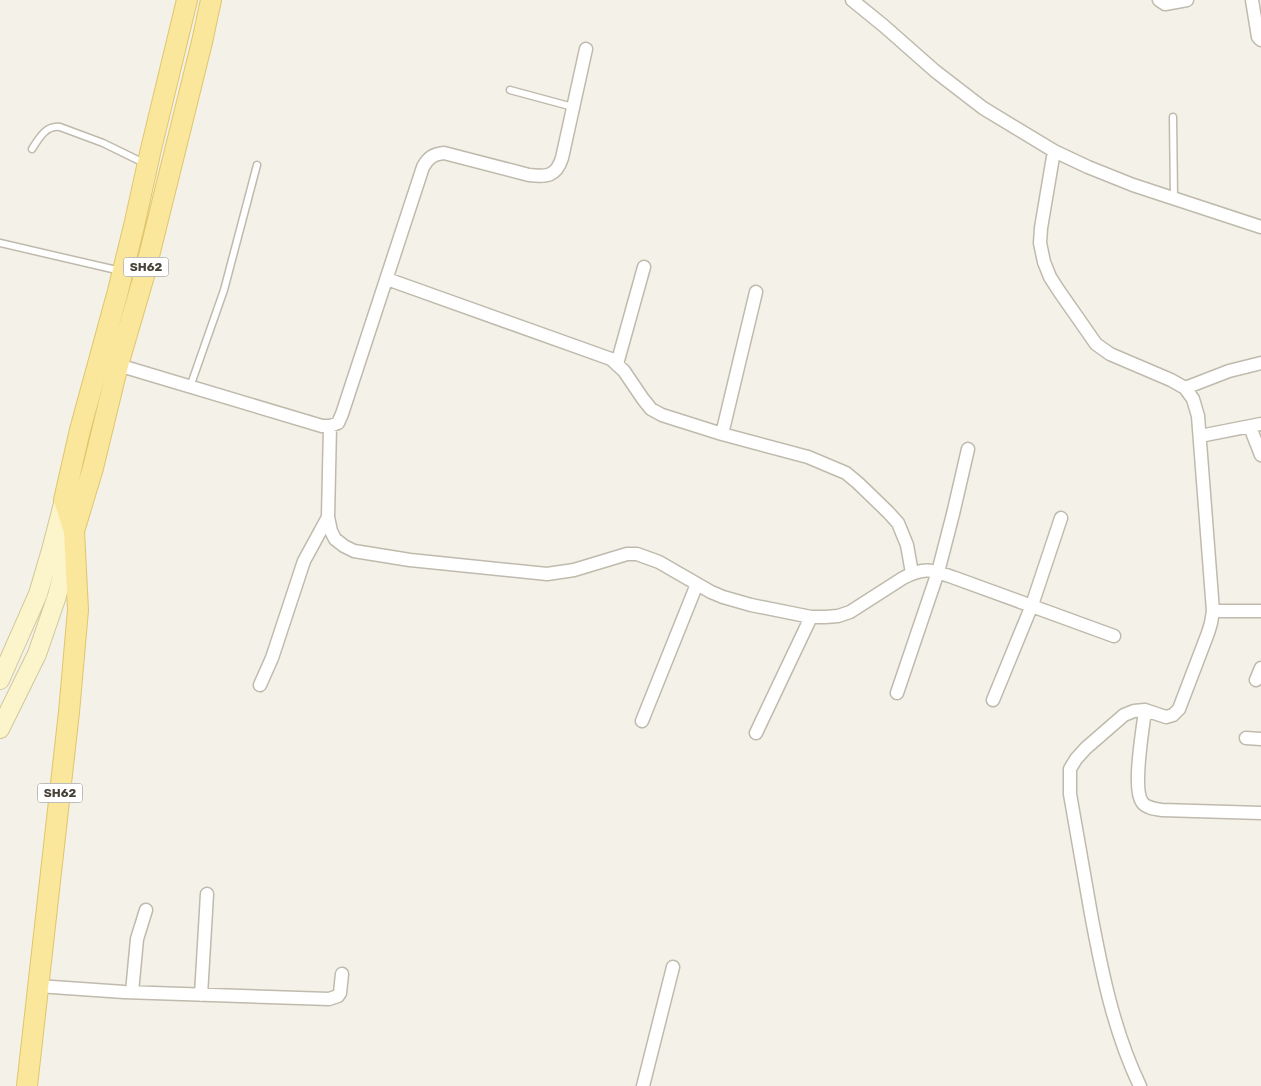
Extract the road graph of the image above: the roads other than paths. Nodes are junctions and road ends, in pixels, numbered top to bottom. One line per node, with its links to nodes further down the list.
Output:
1 (187, 0): 14 (main road, SH62)
2 (211, 0): 25 (main road, SH62)
3 (852, 0): 13 (street)
4 (1159, 0): 5 (street)
5 (1187, 0)
6 (1252, 0): 7 (street)
7 (1261, 40)
8 (586, 49): 10 (street)
9 (510, 90): 10 (lane)
10 (573, 107): 21 (street)
11 (1174, 117): 16 (lane)
12 (32, 149): 14 (lane)
13 (1054, 151): 16 (street); 27 (street)
14 (147, 164): 20 (main road, SH62)
15 (256, 165): 26 (lane)
16 (1174, 198): 17 (street)
17 (1261, 227)
18 (0, 243): 20 (lane)
19 (644, 267): 24 (street)
20 (122, 271): 34 (main road, SH62)
21 (387, 279): 24 (street); 29 (street)
22 (756, 292): 30 (street)
23 (1261, 363): 27 (street)
24 (617, 364): 30 (street)
25 (118, 365): 26 (street); 37 (main road, SH62)
26 (190, 387): 29 (street)
27 (1185, 388): 31 (street)
28 (1256, 425): 31 (street); 33 (street)
29 (330, 426): 35 (street)
30 (722, 434): 39 (street)
31 (1200, 436): 42 (street)
32 (968, 449): 38 (street)
33 (1261, 455)
34 (64, 500): 37 (main road, SH62); 47 (street)
35 (328, 517): 40 (street); 49 (street)
36 (1061, 518): 41 (street)
37 (74, 531): 54 (street); 63 (main road, SH62)
38 (938, 572): 39 (street); 41 (street); 50 (street)
39 (912, 573): 44 (street)
40 (697, 584): 44 (street); 53 (street)
41 (1032, 605): 45 (street); 51 (street)
42 (1213, 611): 43 (street); 52 (street)
43 (1261, 611)
44 (810, 617): 55 (street)
45 (1114, 636)
46 (1261, 668): 48 (street)
47 (0, 680)
48 (1256, 680)
49 (260, 685)
50 (897, 693)
51 (993, 700)
52 (1144, 710): 58 (street); 68 (street)
53 (642, 721)
54 (0, 729)
55 (756, 733)
56 (1246, 738): 57 (street)
57 (1261, 739)
58 (1261, 813)
59 (207, 894): 65 (street)
60 (146, 910): 64 (street)
61 (673, 967): 67 (street)
62 (342, 974): 65 (street)
63 (38, 986): 64 (street); 66 (main road, SH62)
64 (132, 992): 65 (street)
65 (201, 995)
66 (27, 1086)
67 (643, 1086)
68 (1140, 1086)

